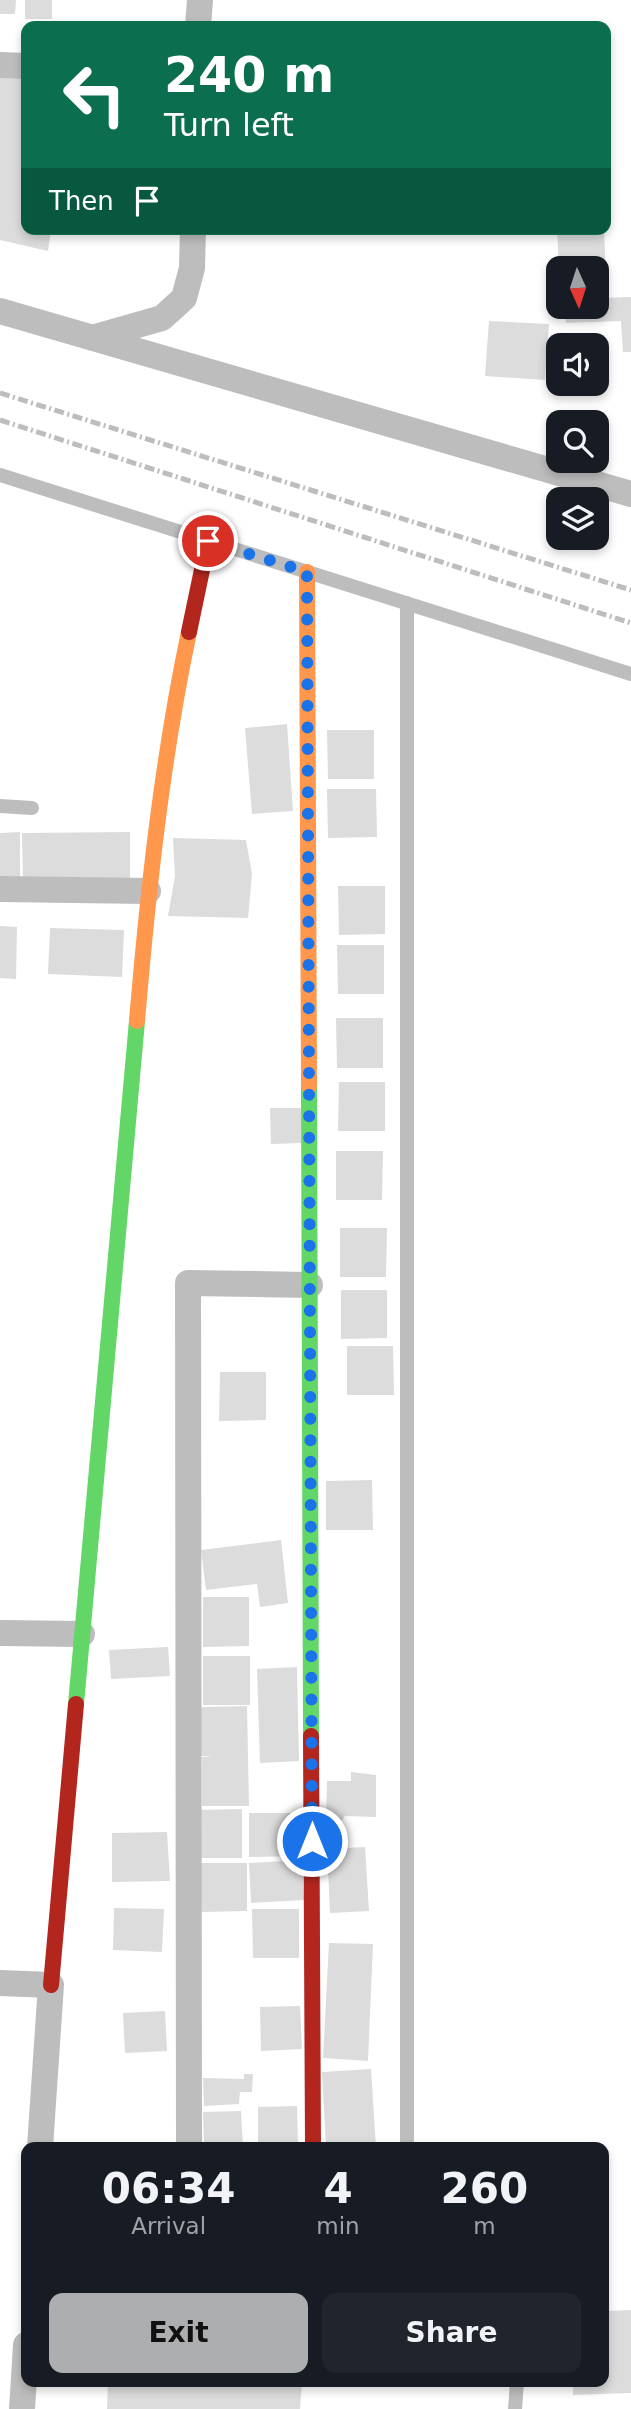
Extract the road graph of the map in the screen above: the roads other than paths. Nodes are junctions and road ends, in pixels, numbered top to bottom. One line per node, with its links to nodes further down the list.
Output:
1 (200, 0): 2 (street)
2 (198, 21)
3 (0, 65): 4 (street)
4 (21, 66)
5 (192, 235): 7 (street)
6 (0, 311): 7 (street)
7 (92, 338): 9 (street)
8 (0, 475): 10 (lane)
9 (631, 494)
10 (208, 541): 11 (lane); 17 (street)
11 (307, 572): 12 (lane); 18 (street)
12 (407, 604): 13 (lane); 26 (lane)
13 (631, 674)
14 (0, 806): 15 (lane)
15 (32, 808)
16 (0, 889): 17 (street)
17 (148, 891): 20 (street)
18 (310, 1285): 24 (street); 25 (street)
19 (0, 1633): 20 (street)
20 (82, 1634): 22 (street)
21 (0, 1983): 22 (street)
22 (51, 1985): 23 (street)
23 (40, 2142)
24 (189, 2142)
25 (313, 2142)
26 (407, 2142)
27 (23, 2387): 29 (street)
28 (517, 2387): 30 (lane)
29 (22, 2409)
30 (516, 2409)

